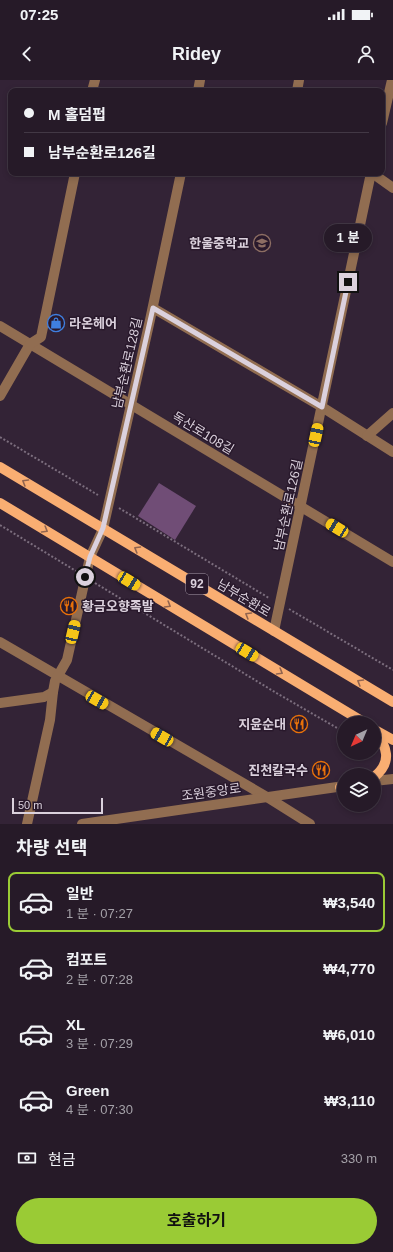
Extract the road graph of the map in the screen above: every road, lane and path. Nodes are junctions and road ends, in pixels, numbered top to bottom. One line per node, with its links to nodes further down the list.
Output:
1 (392, 82): 2 (street)
2 (385, 111)
3 (74, 176): 10 (street)
4 (180, 176): 8 (street, 남부순환로128길)
5 (370, 176): 13 (street, 남부순환로126길)
6 (375, 176): 7 (street)
7 (393, 188)
8 (153, 308): 12 (street, 남부순환로128길); 13 (street)
9 (0, 326): 10 (street, 독산로108길)
10 (30, 344): 11 (street); 12 (street, 독산로108길)
11 (0, 396)
12 (131, 404): 21 (street, 독산로108길); 24 (street, 남부순환로128길)
13 (322, 407): 15 (street); 21 (street, 남부순환로126길)
14 (393, 413): 15 (street)
15 (367, 436): 17 (street)
16 (0, 437): 19 (path)
17 (393, 452)
18 (0, 466): 24 (main road, 남부순환로 / 92, one-way to 18)
19 (98, 495)
20 (0, 502): 26 (main road, 92, one-way to 26)
21 (301, 507): 27 (street, 독산로108길); 29 (street, 남부순환로126길)
22 (119, 508): 29 (path)
23 (0, 525): 28 (path)
24 (103, 528): 26 (street, 남부순환로128길); 30 (main road, 남부순환로 / 92, one-way to 24)
25 (393, 550): 27 (street)
26 (90, 557): 28 (street, 남부순환로128길); 37 (main road, 92, one-way to 37)
27 (389, 560)
28 (85, 577): 33 (street, 남부순환로128길); 38 (path)
29 (280, 604): 30 (street, 남부순환로126길); 32 (path)
30 (274, 631): 35 (main road, 남부순환로 / 92, one-way to 30)
31 (0, 642): 33 (street)
32 (393, 670)
33 (58, 677): 34 (street, 남부순환로128길); 46 (street)
34 (53, 692): 36 (street); 47 (street, 남부순환로128길)
35 (393, 702)
36 (0, 703)
37 (353, 716)
38 (337, 728)
39 (381, 734): 41 (main road)
40 (381, 739): 42 (main road)
41 (393, 740)
42 (381, 772)
43 (393, 779): 44 (street)
44 (381, 781)
45 (337, 787): 46 (street, 조원중앙로)
46 (267, 797): 48 (street, 조원중앙로); 49 (street)
47 (27, 824)
48 (82, 824)
49 (310, 824)

